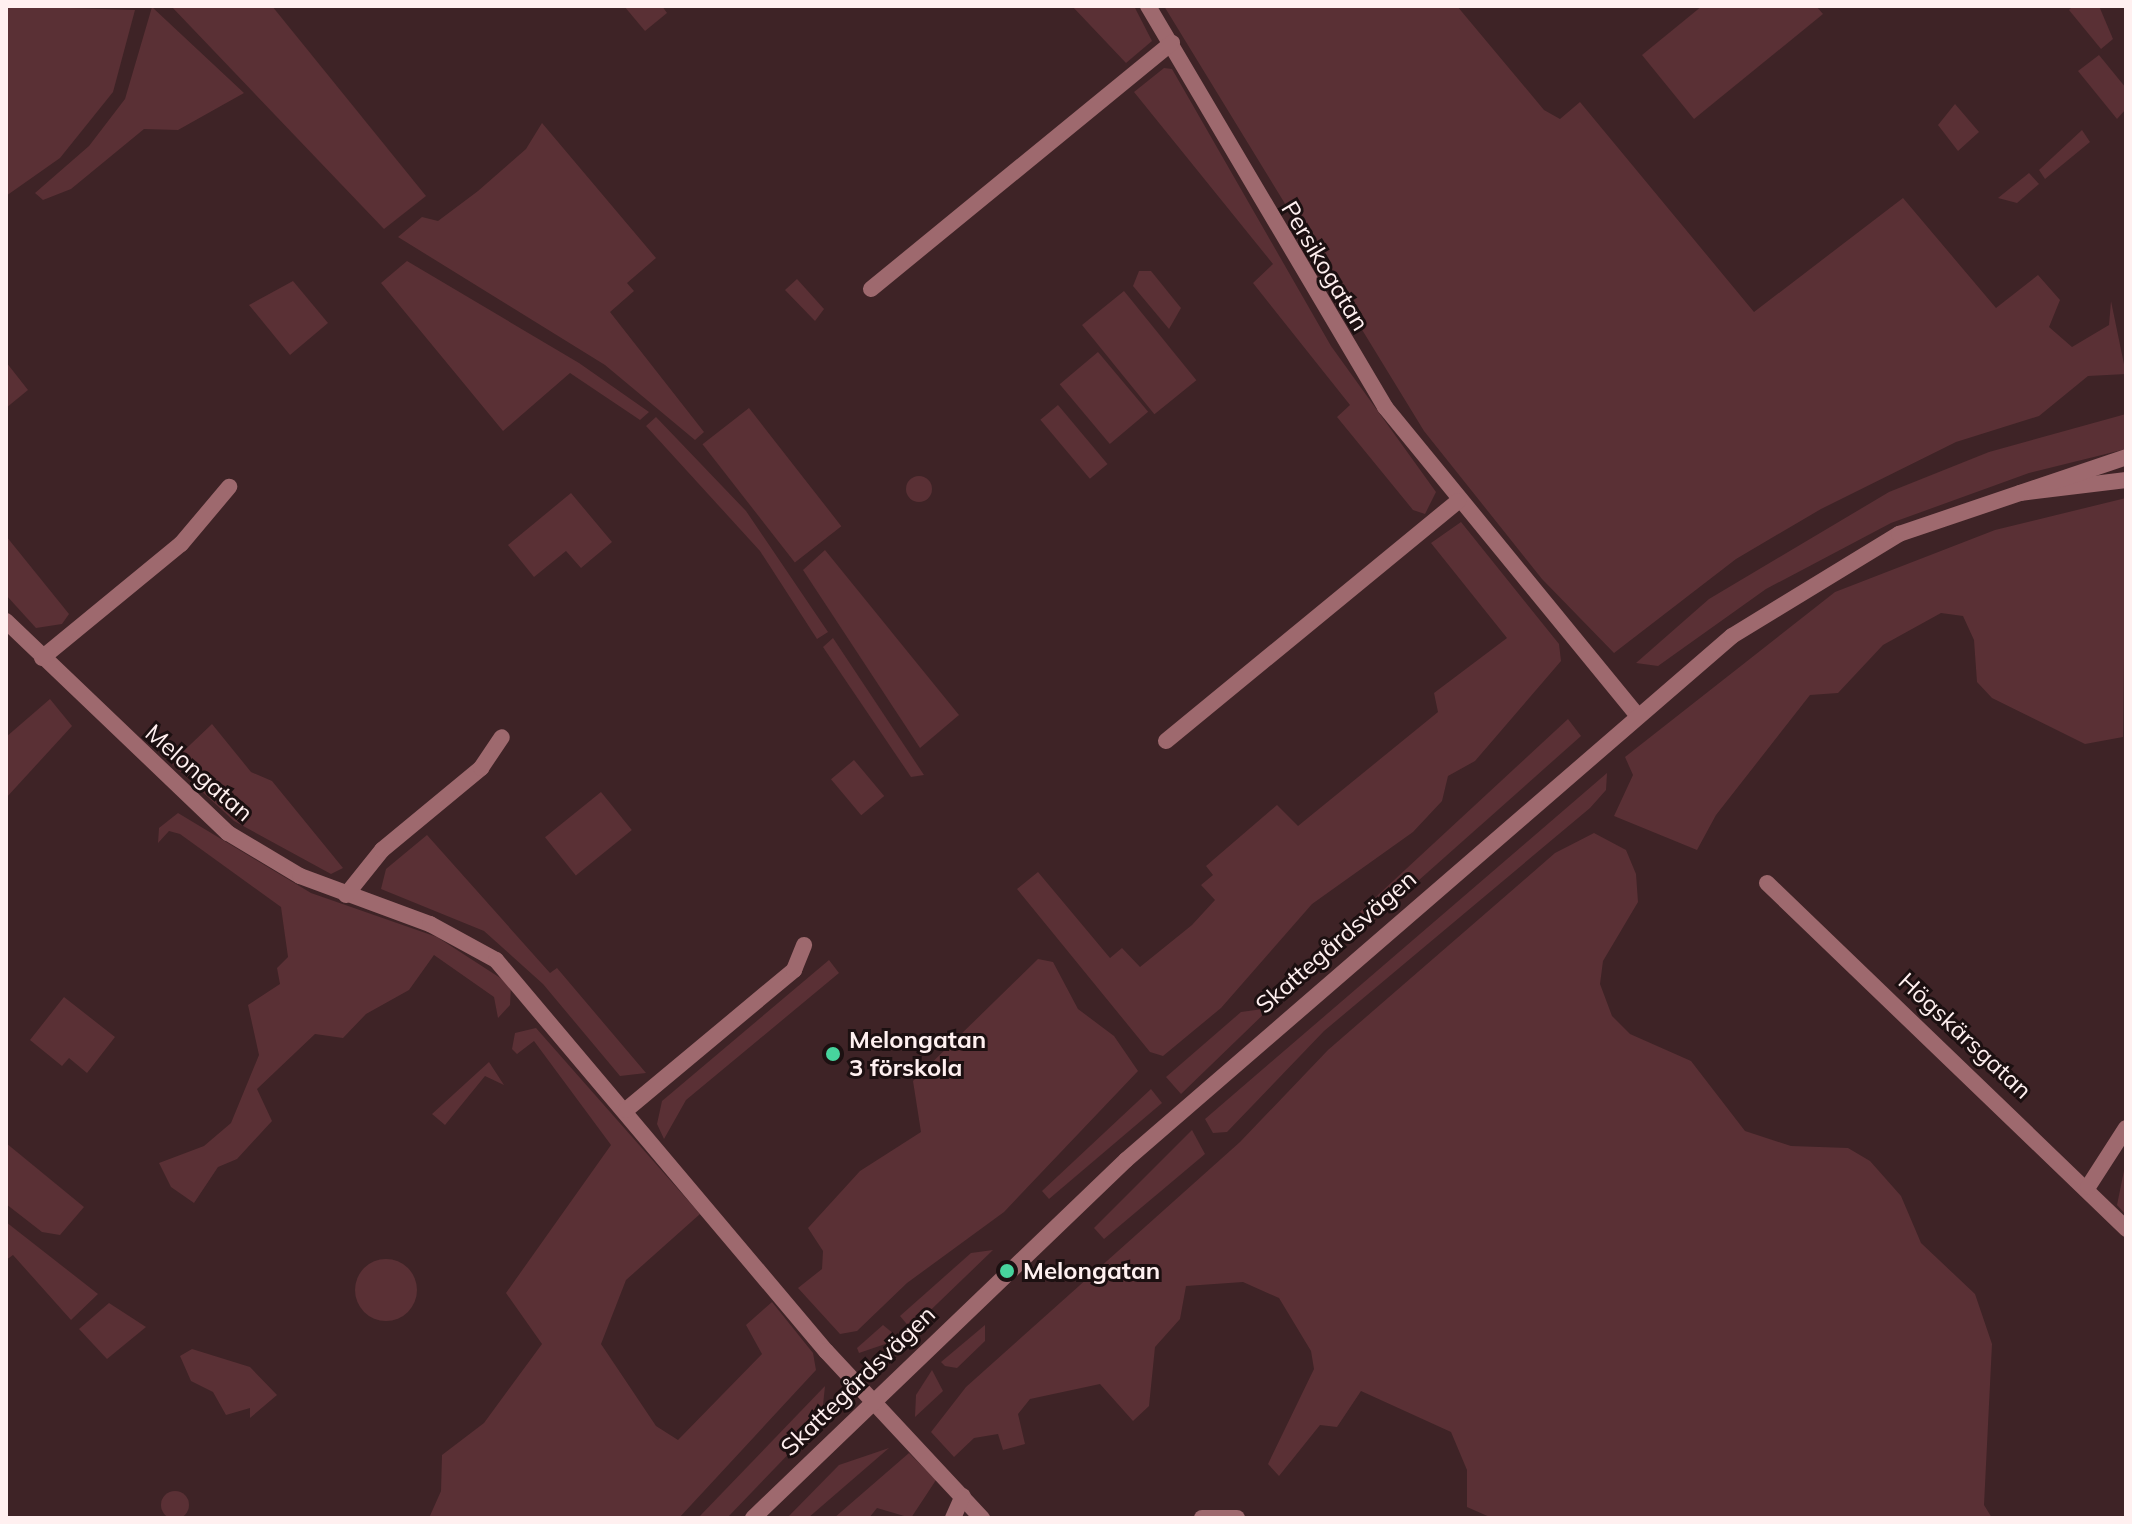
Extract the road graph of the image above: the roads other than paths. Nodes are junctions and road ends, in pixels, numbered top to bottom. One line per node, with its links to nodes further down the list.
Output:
1 (1148, 6): 2 (street, Persikogatan)
2 (1172, 43): 3 (street); 8 (street, Persikogatan)
3 (871, 289)
4 (2126, 457): 7 (street, Skattegårdsvägen)
5 (2126, 480): 7 (street, Skattegårdsvägen)
6 (229, 487): 10 (street)
7 (2015, 493): 11 (street, Skattegårdsvägen)
8 (1458, 501): 11 (street, Persikogatan); 13 (street)
9 (6, 621): 10 (street, Melongatan)
10 (42, 658): 15 (street, Melongatan)
11 (1636, 714): 21 (street, Skattegårdsvägen)
12 (502, 737): 15 (street)
13 (1166, 741)
14 (1767, 883): 19 (street, Högskärsgatan)
15 (346, 895): 17 (street, Melongatan)
16 (804, 945): 17 (street)
17 (626, 1110): 21 (street, Melongatan)
18 (2126, 1128): 19 (street)
19 (2088, 1187): 20 (street, Högskärsgatan)
20 (2126, 1229)
21 (873, 1398): 22 (street, Melongatan); 23 (street, Skattegårdsvägen)
22 (963, 1496): 24 (street); 25 (street, Melongatan)
23 (753, 1518)
24 (953, 1518)
25 (982, 1518)
26 (1202, 1518): 27 (street)
27 (1237, 1518)

